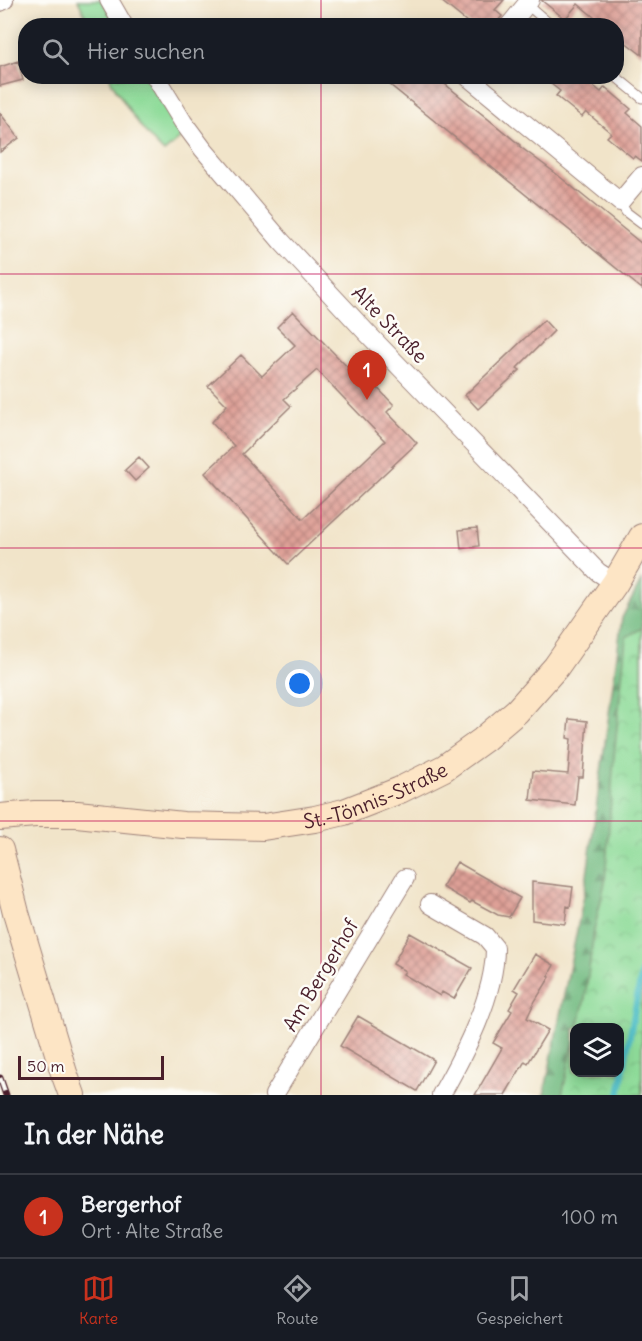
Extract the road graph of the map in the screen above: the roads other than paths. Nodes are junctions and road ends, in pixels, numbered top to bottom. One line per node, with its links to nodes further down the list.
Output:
1 (4, 0): 3 (street)
2 (109, 0): 5 (street)
3 (0, 2)
4 (526, 2): 6 (street); 7 (lane)
5 (119, 18)
6 (515, 18)
7 (543, 18)
8 (624, 83): 11 (lane)
9 (160, 84): 16 (street, Alte Straße)
10 (476, 84): 13 (street)
11 (642, 98)
12 (642, 176): 13 (street)
13 (620, 202): 14 (lane)
14 (642, 224)
15 (642, 537): 16 (main road, St.-Tönnis-Straße)
16 (615, 583): 17 (main road, St.-Tönnis-Straße)
17 (0, 817)
18 (0, 850): 21 (main road)
19 (405, 878): 23 (street, Am Bergerhof)
20 (430, 904): 24 (street)
21 (8, 907): 22 (main road)
22 (72, 1095)
23 (274, 1095)
24 (441, 1095)

